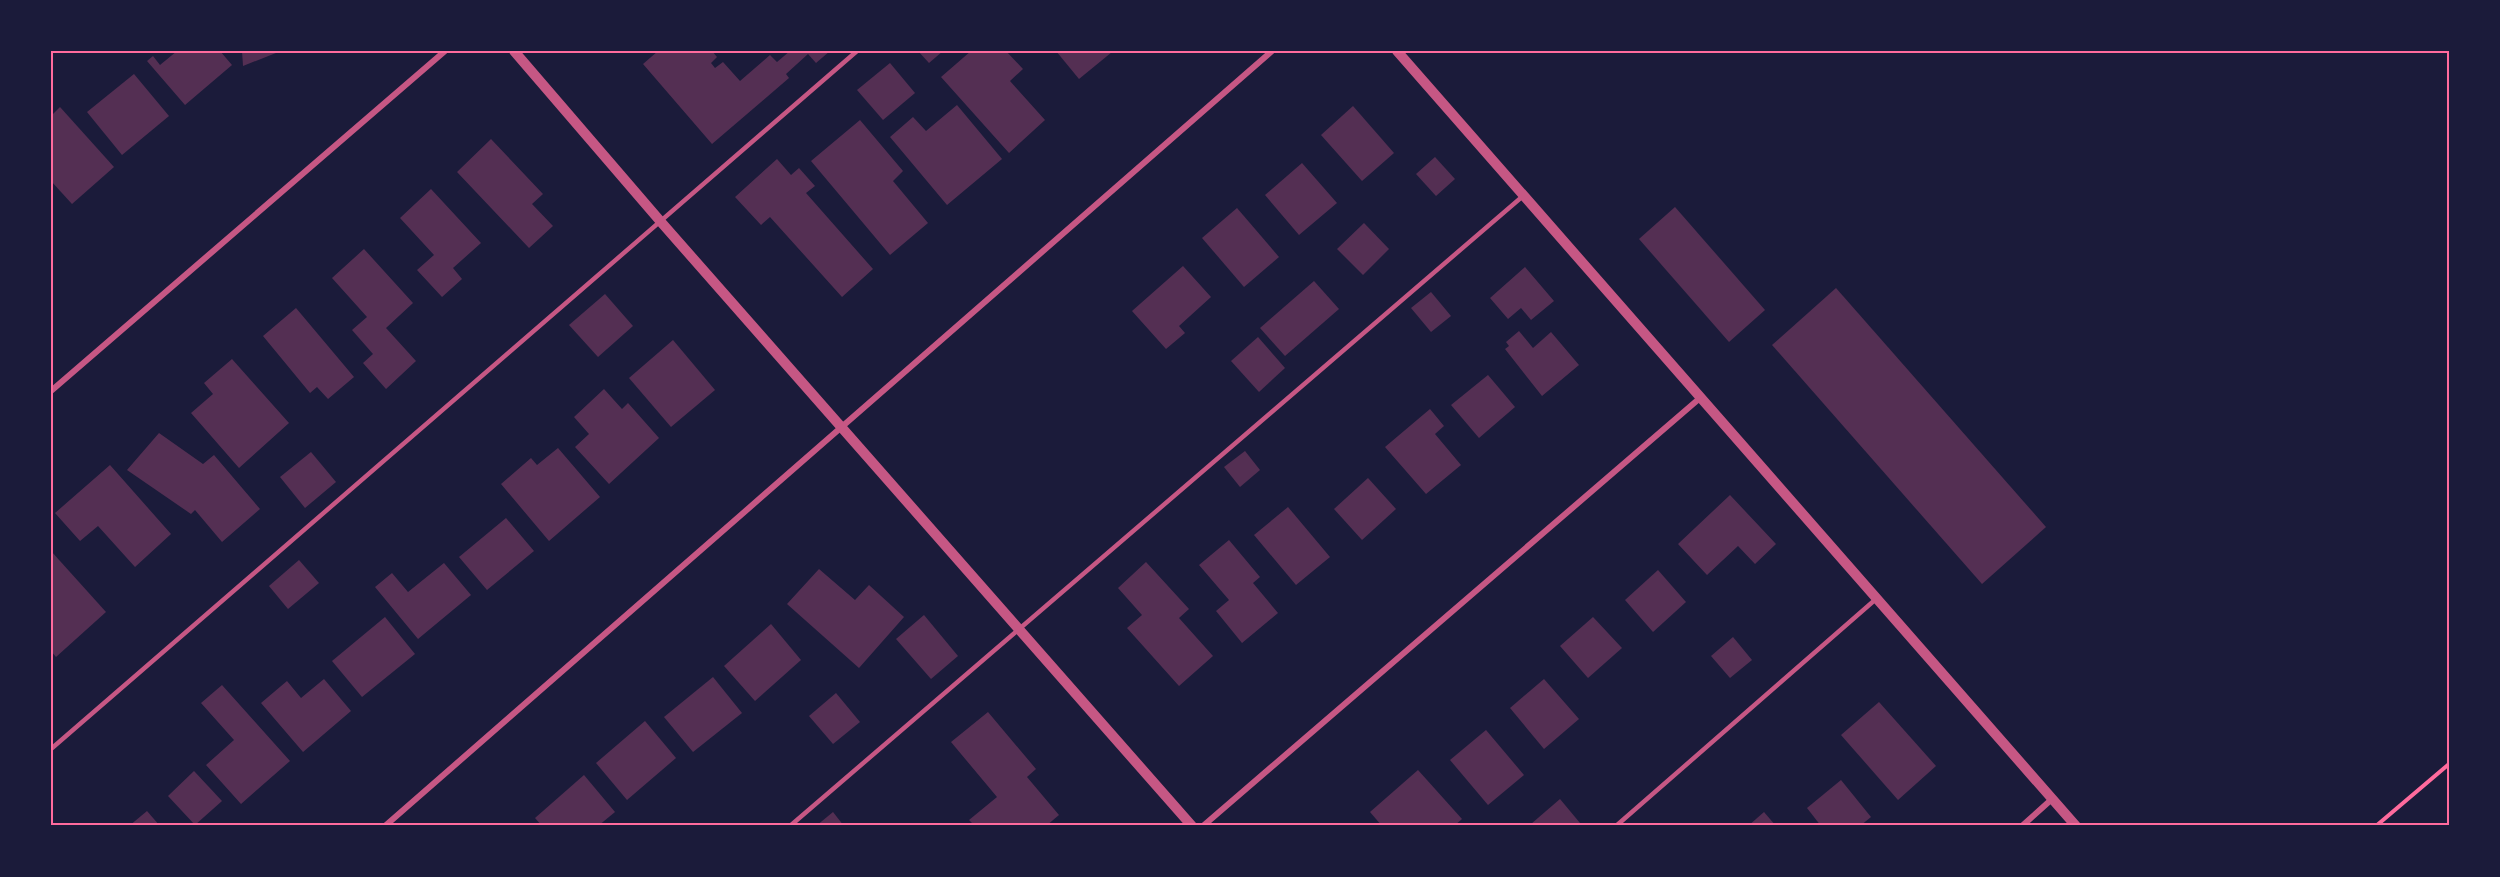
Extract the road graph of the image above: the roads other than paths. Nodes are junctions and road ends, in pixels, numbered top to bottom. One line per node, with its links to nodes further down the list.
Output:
1 (446, 51): 8 (street)
2 (514, 51): 7 (street)
3 (857, 51): 7 (lane)
4 (1272, 51): 10 (street)
5 (1397, 51): 6 (street)
6 (1523, 195): 9 (street); 12 (lane)
7 (661, 222): 10 (street); 13 (lane)
8 (51, 391)
9 (1700, 398): 11 (street); 18 (street)
10 (842, 427): 12 (street); 15 (street)
11 (1877, 598): 14 (street); 19 (lane)
12 (1018, 628): 16 (lane); 17 (street)
13 (51, 749)
14 (2052, 799): 20 (street); 21 (street)
15 (385, 826)
16 (790, 826)
17 (1192, 826)
18 (1203, 826)
19 (1616, 826)
20 (2022, 826)
21 (2076, 826)

